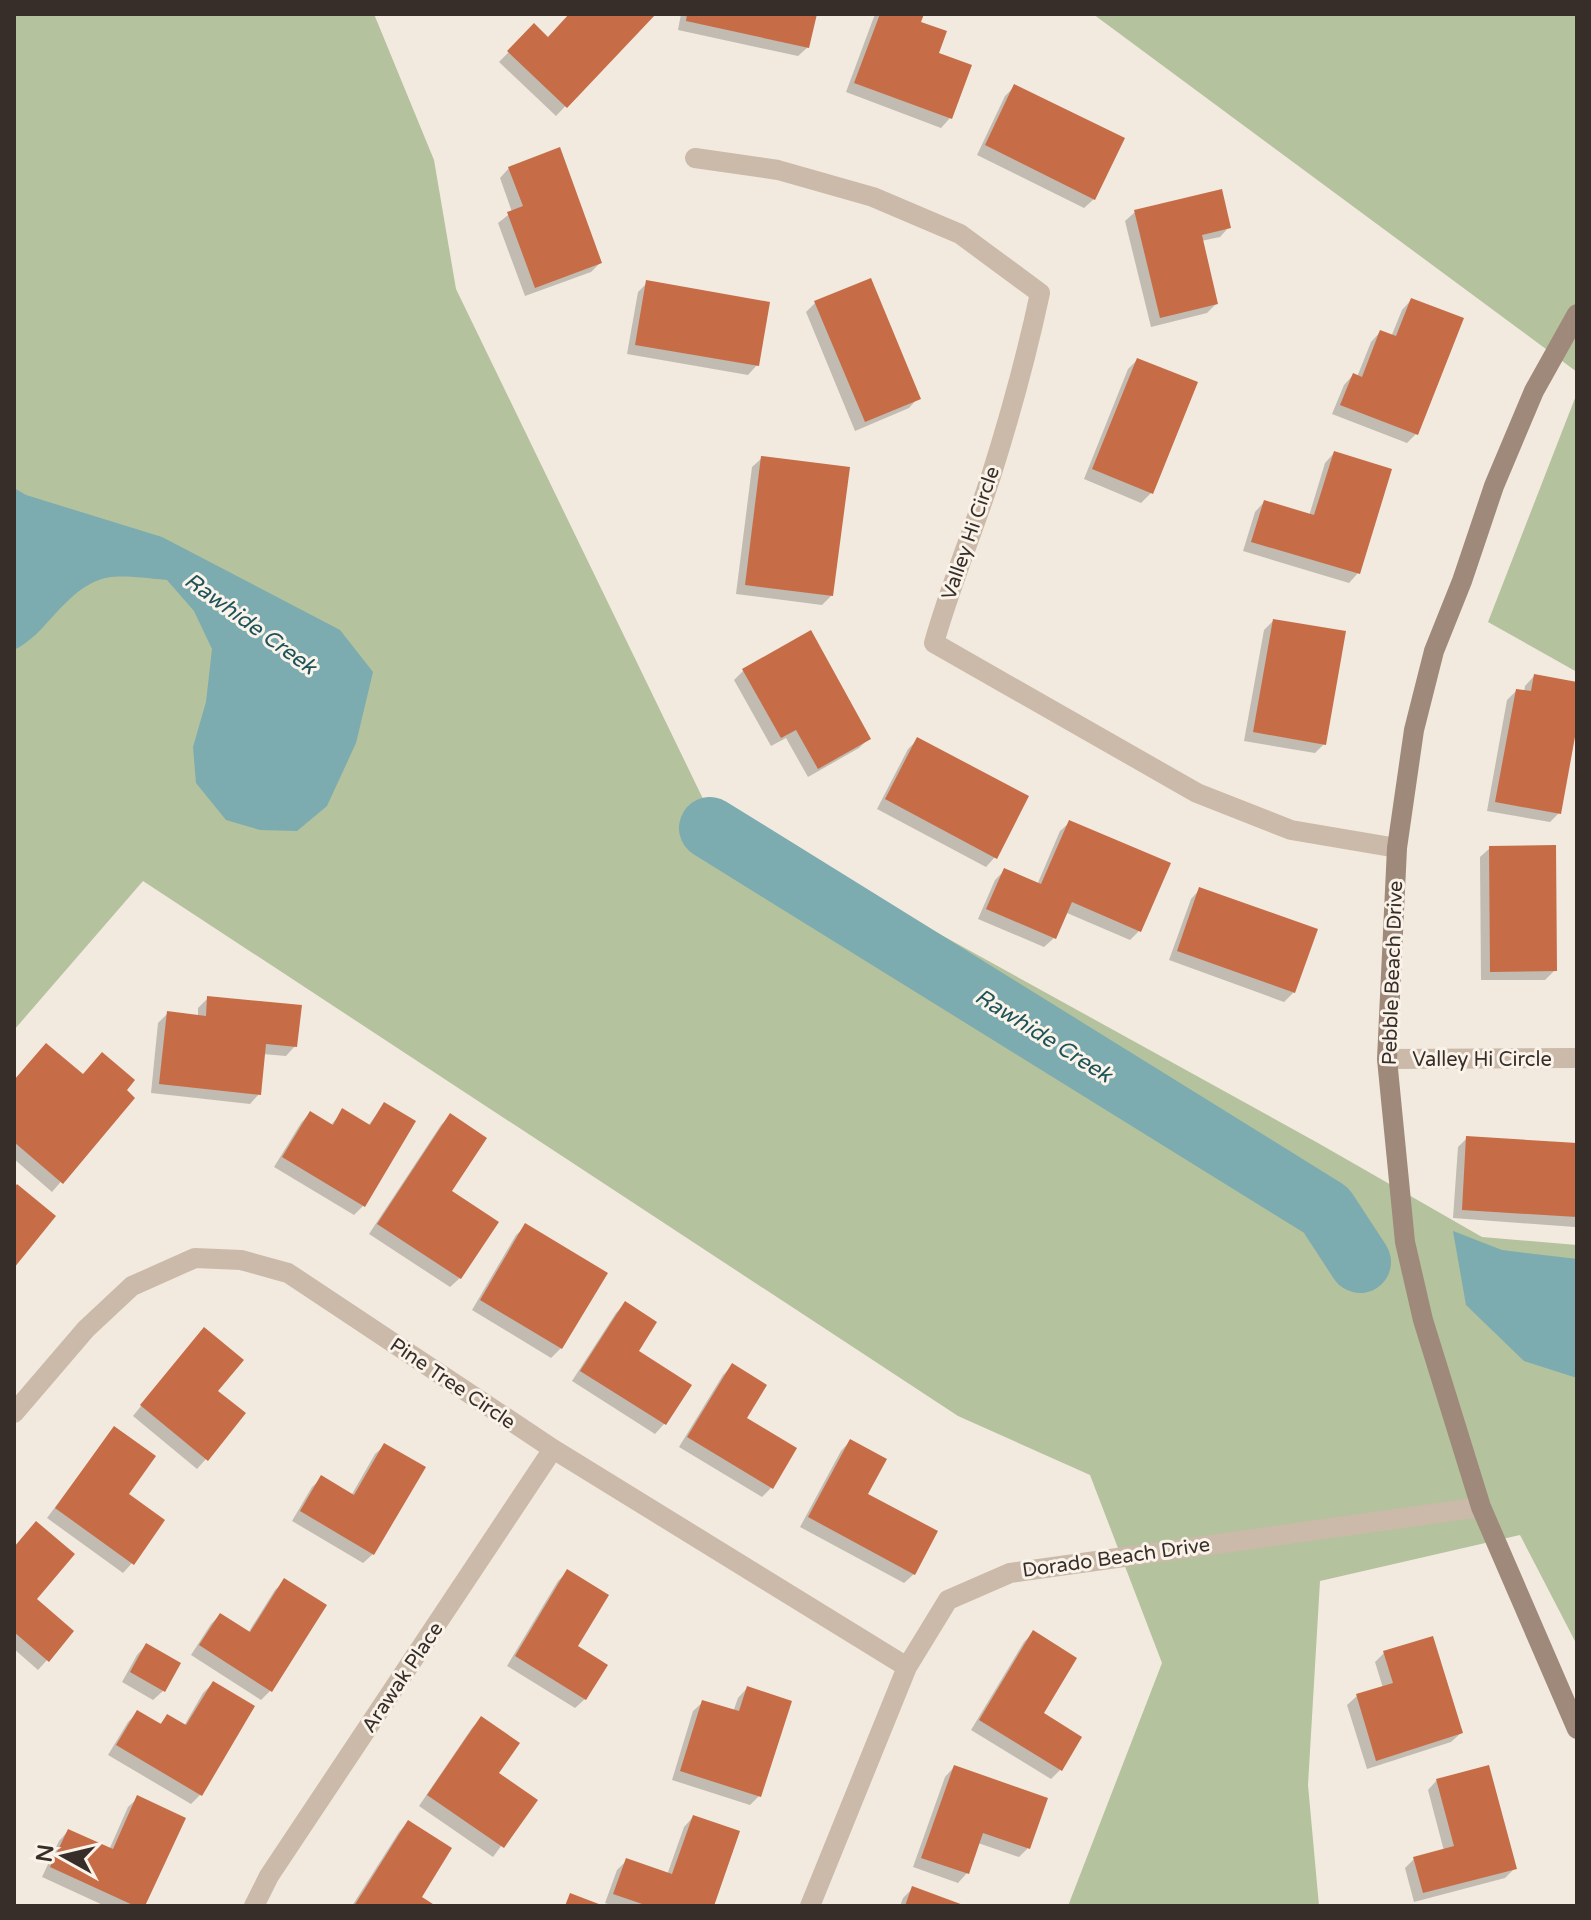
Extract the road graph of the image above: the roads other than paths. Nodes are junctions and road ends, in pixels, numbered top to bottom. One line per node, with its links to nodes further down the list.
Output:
1 (695, 158): 3 (street, Valley Hi Circle)
2 (1577, 314): 3 (street, Pebble Beach Drive)
3 (1397, 848): 5 (street, Pebble Beach Drive)
4 (1577, 1058): 5 (street, Valley Hi Circle)
5 (1387, 1059): 8 (street, Pebble Beach Drive)
6 (14, 1413): 7 (street, Pine Tree Circle)
7 (553, 1449): 9 (street, Pine Tree Circle); 11 (street, Arawak Place)
8 (1481, 1507): 9 (street, Dorado Beach Drive); 10 (street, Pebble Beach Drive)
9 (907, 1667): 12 (street, Dorado Beach Drive)
10 (1577, 1729)
11 (254, 1906)
12 (810, 1906)

